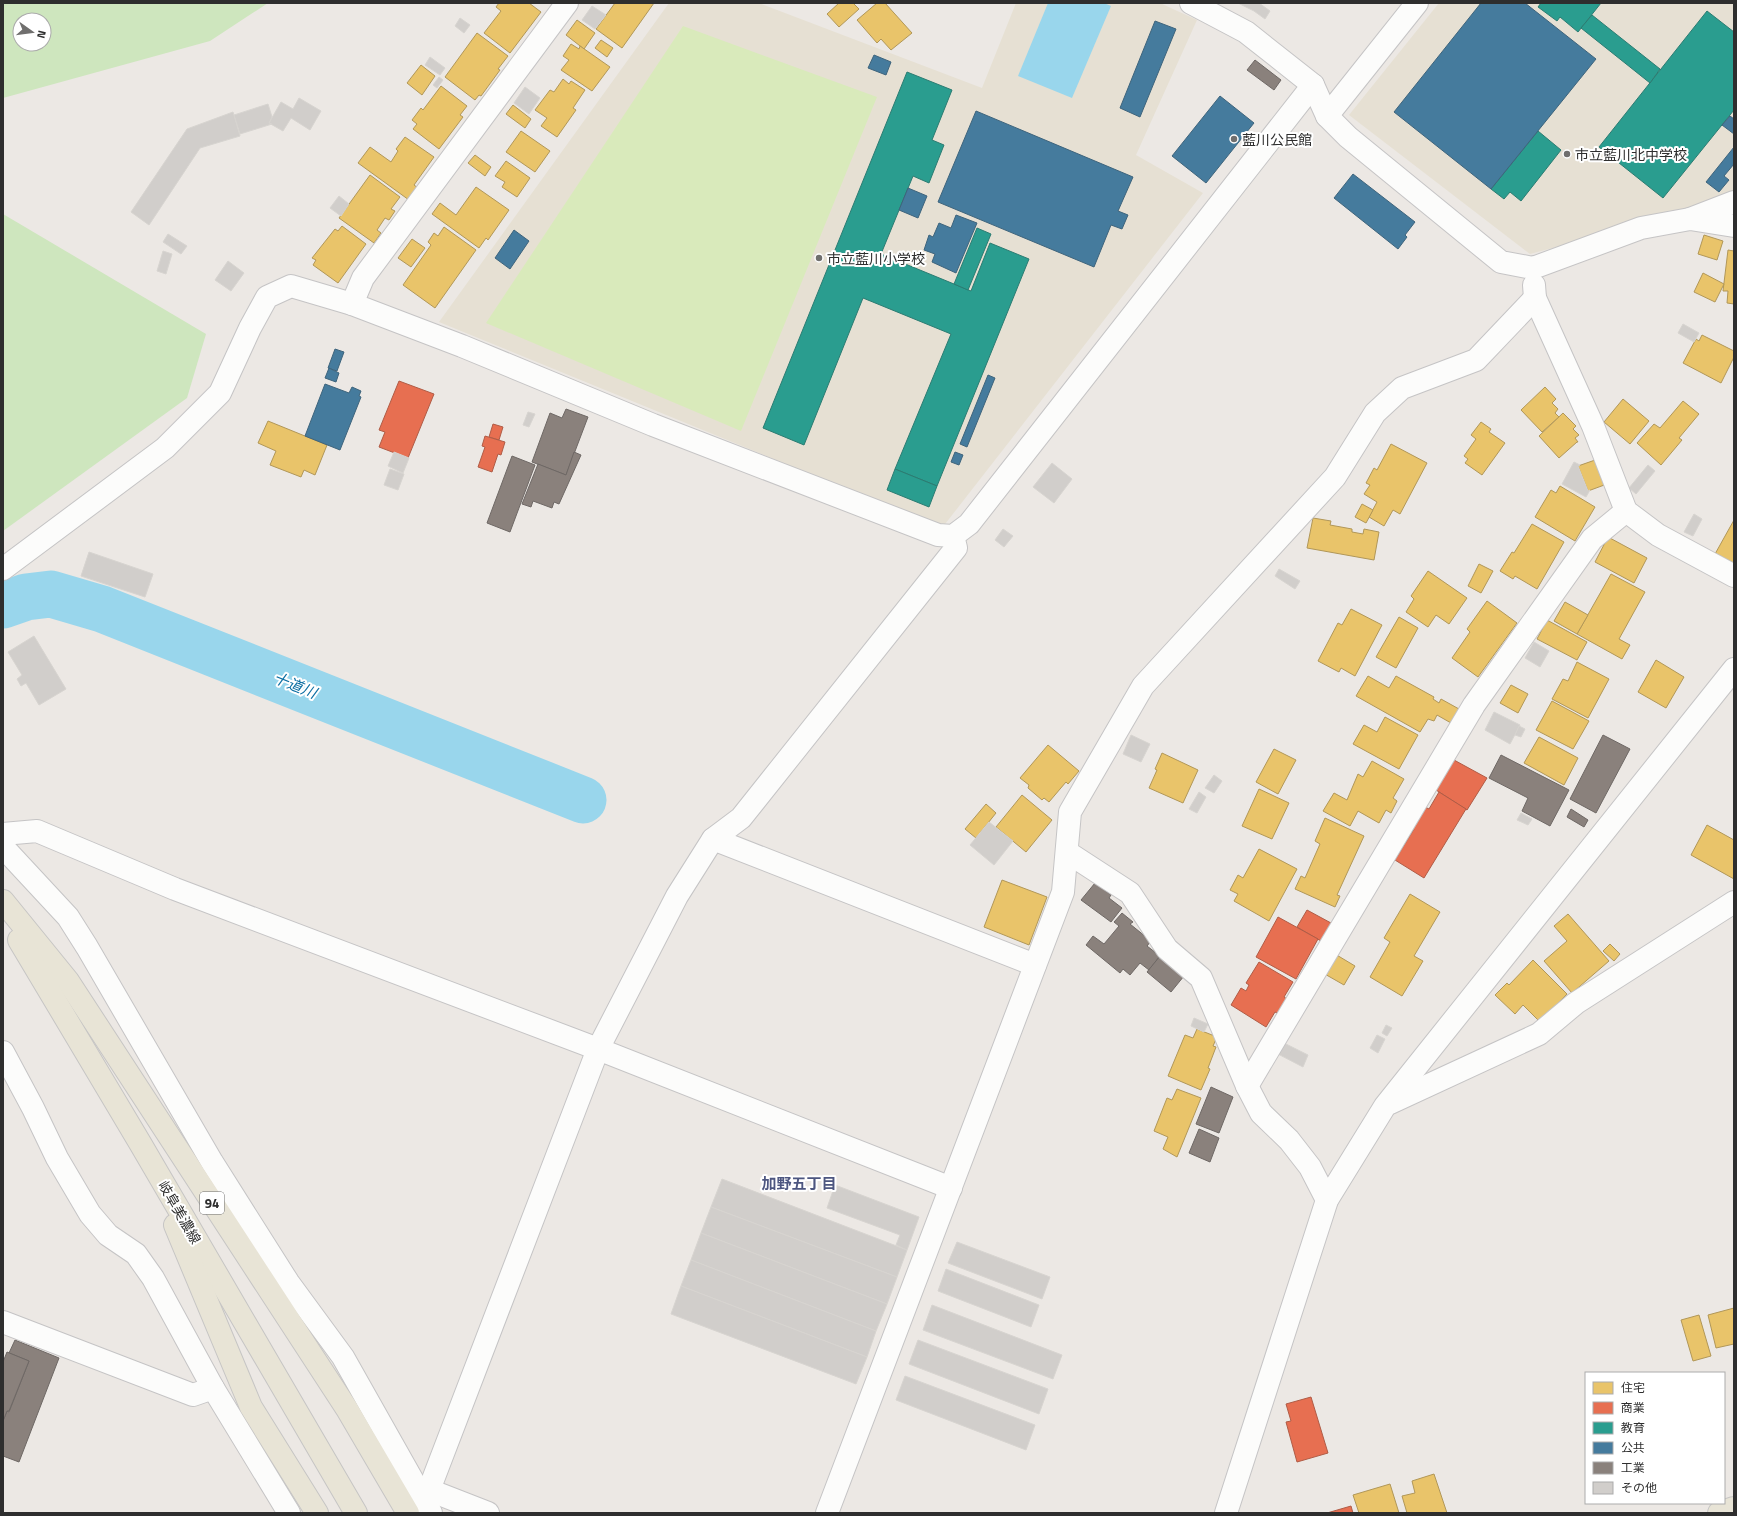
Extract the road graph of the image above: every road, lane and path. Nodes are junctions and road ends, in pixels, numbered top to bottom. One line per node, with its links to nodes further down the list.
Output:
1 (567, 3): 11 (street)
2 (1191, 3): 4 (street)
3 (1417, 3): 5 (street)
4 (1312, 85): 5 (street); 13 (street)
5 (1327, 116): 9 (street)
6 (1734, 202): 7 (street)
7 (1690, 219): 8 (street); 9 (street)
8 (1734, 226)
9 (1532, 268): 10 (street)
10 (1534, 298): 12 (street); 20 (street)
11 (352, 304): 13 (street); 14 (street)
12 (1626, 511): 15 (street); 27 (street)
13 (953, 536): 18 (street)
14 (3, 569)
15 (1734, 576)
16 (1734, 669): 28 (street)
17 (3, 834): 25 (street)
18 (713, 839): 24 (street); 25 (street)
19 (3, 847): 34 (street)
20 (1067, 852): 24 (street); 27 (street)
21 (3, 901): 34 (main road, 94)
22 (1734, 902): 28 (street)
23 (3, 912): 29 (main road, 岐阜美濃線 / 94)
24 (1035, 965): 30 (street)
25 (598, 1049): 30 (street); 34 (street)
26 (3, 1052): 33 (street)
27 (1247, 1086): 31 (street)
28 (1385, 1106): 31 (street)
29 (140, 1143): 37 (main road, 94); 38 (main road, 岐阜美濃線 / 94)
30 (951, 1188): 40 (street)
31 (1327, 1200): 41 (street)
32 (5, 1329): 33 (street)
33 (213, 1388): 36 (street)
34 (422, 1503): 39 (street)
35 (1734, 1508): 42 (main road)
36 (289, 1513)
37 (317, 1513)
38 (356, 1513)
39 (488, 1513)
40 (827, 1513)
41 (1226, 1513)
42 (1719, 1513)

